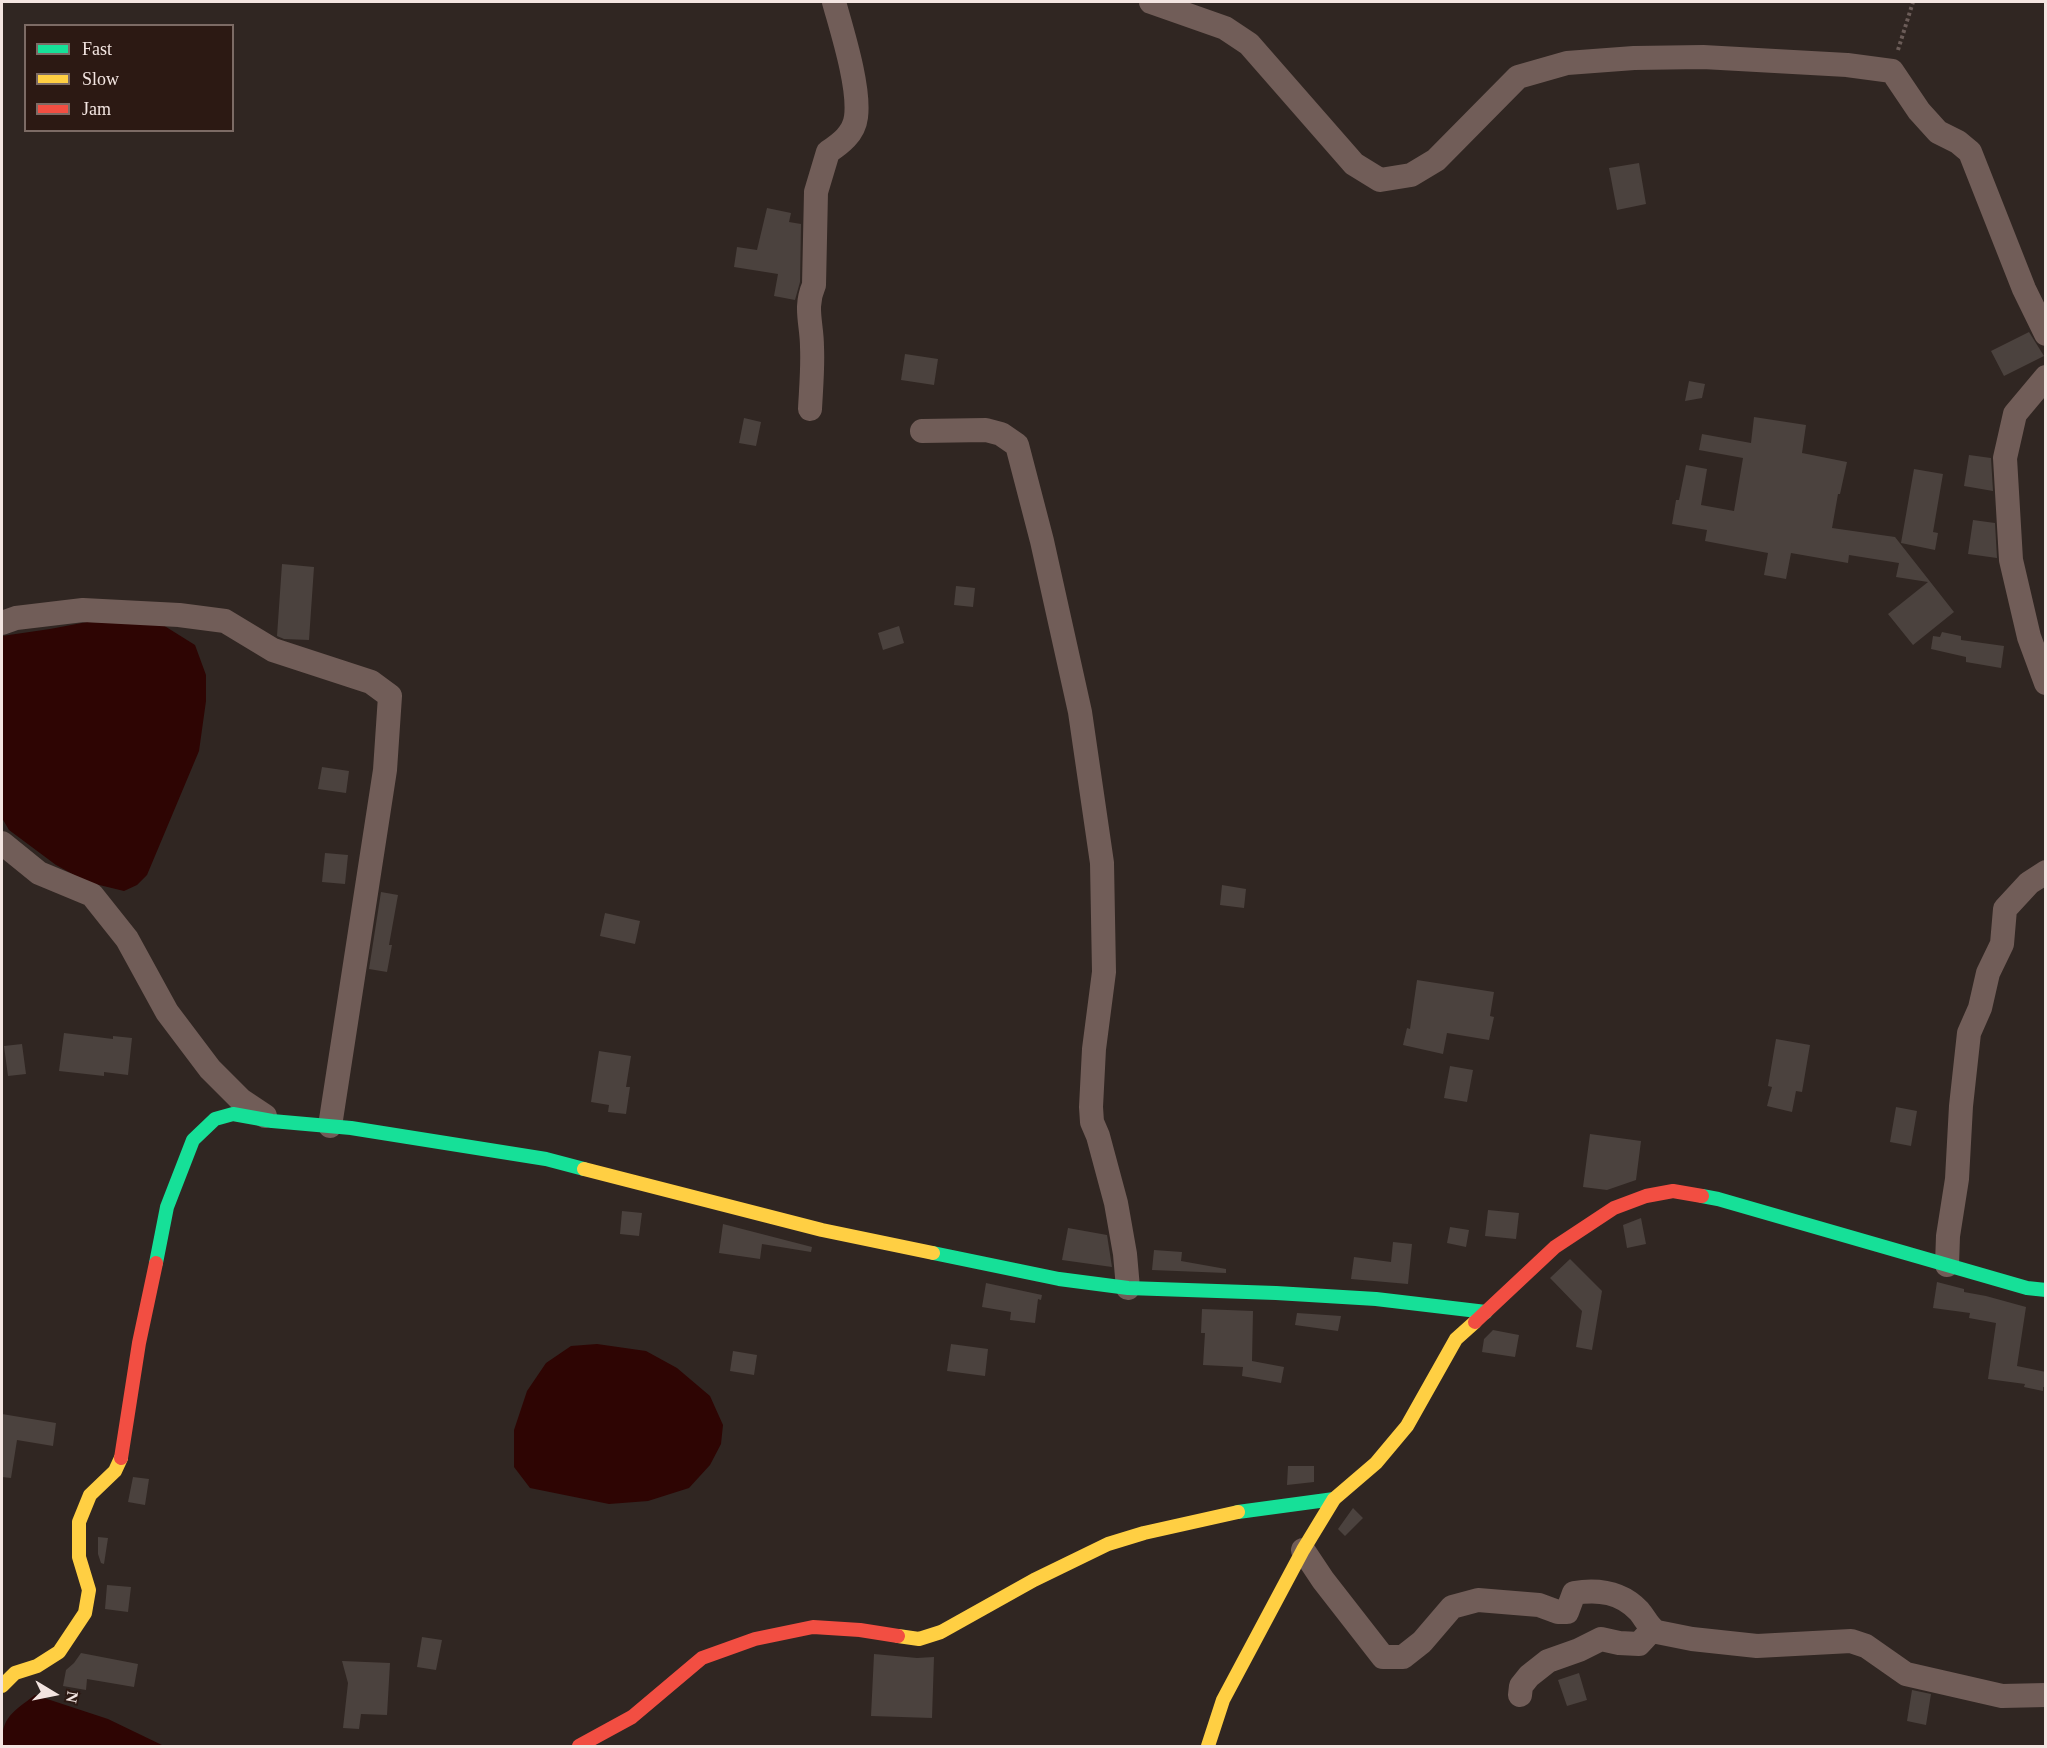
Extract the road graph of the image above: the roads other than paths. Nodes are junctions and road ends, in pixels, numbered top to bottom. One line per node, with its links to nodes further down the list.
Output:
1 (834, 2): 5 (street)
2 (1151, 2): 3 (street)
3 (2046, 334)
4 (2046, 377): 8 (street)
5 (810, 410)
6 (922, 431): 14 (street)
7 (2, 623): 12 (street)
8 (2046, 683)
9 (2, 843): 11 (street)
10 (2046, 872): 13 (street)
11 (272, 1120): 12 (street); 20 (street)
12 (330, 1126): 14 (street)
13 (1947, 1265): 15 (street); 16 (street)
14 (1128, 1288): 16 (street)
15 (2046, 1290)
16 (1486, 1312): 17 (street)
17 (1334, 1499): 18 (street); 23 (street)
18 (1303, 1550): 19 (street); 24 (street)
19 (1652, 1630): 21 (street); 22 (street)
20 (2, 1686)
21 (1520, 1695)
22 (2046, 1695)
23 (579, 1746)
24 (1208, 1746)

